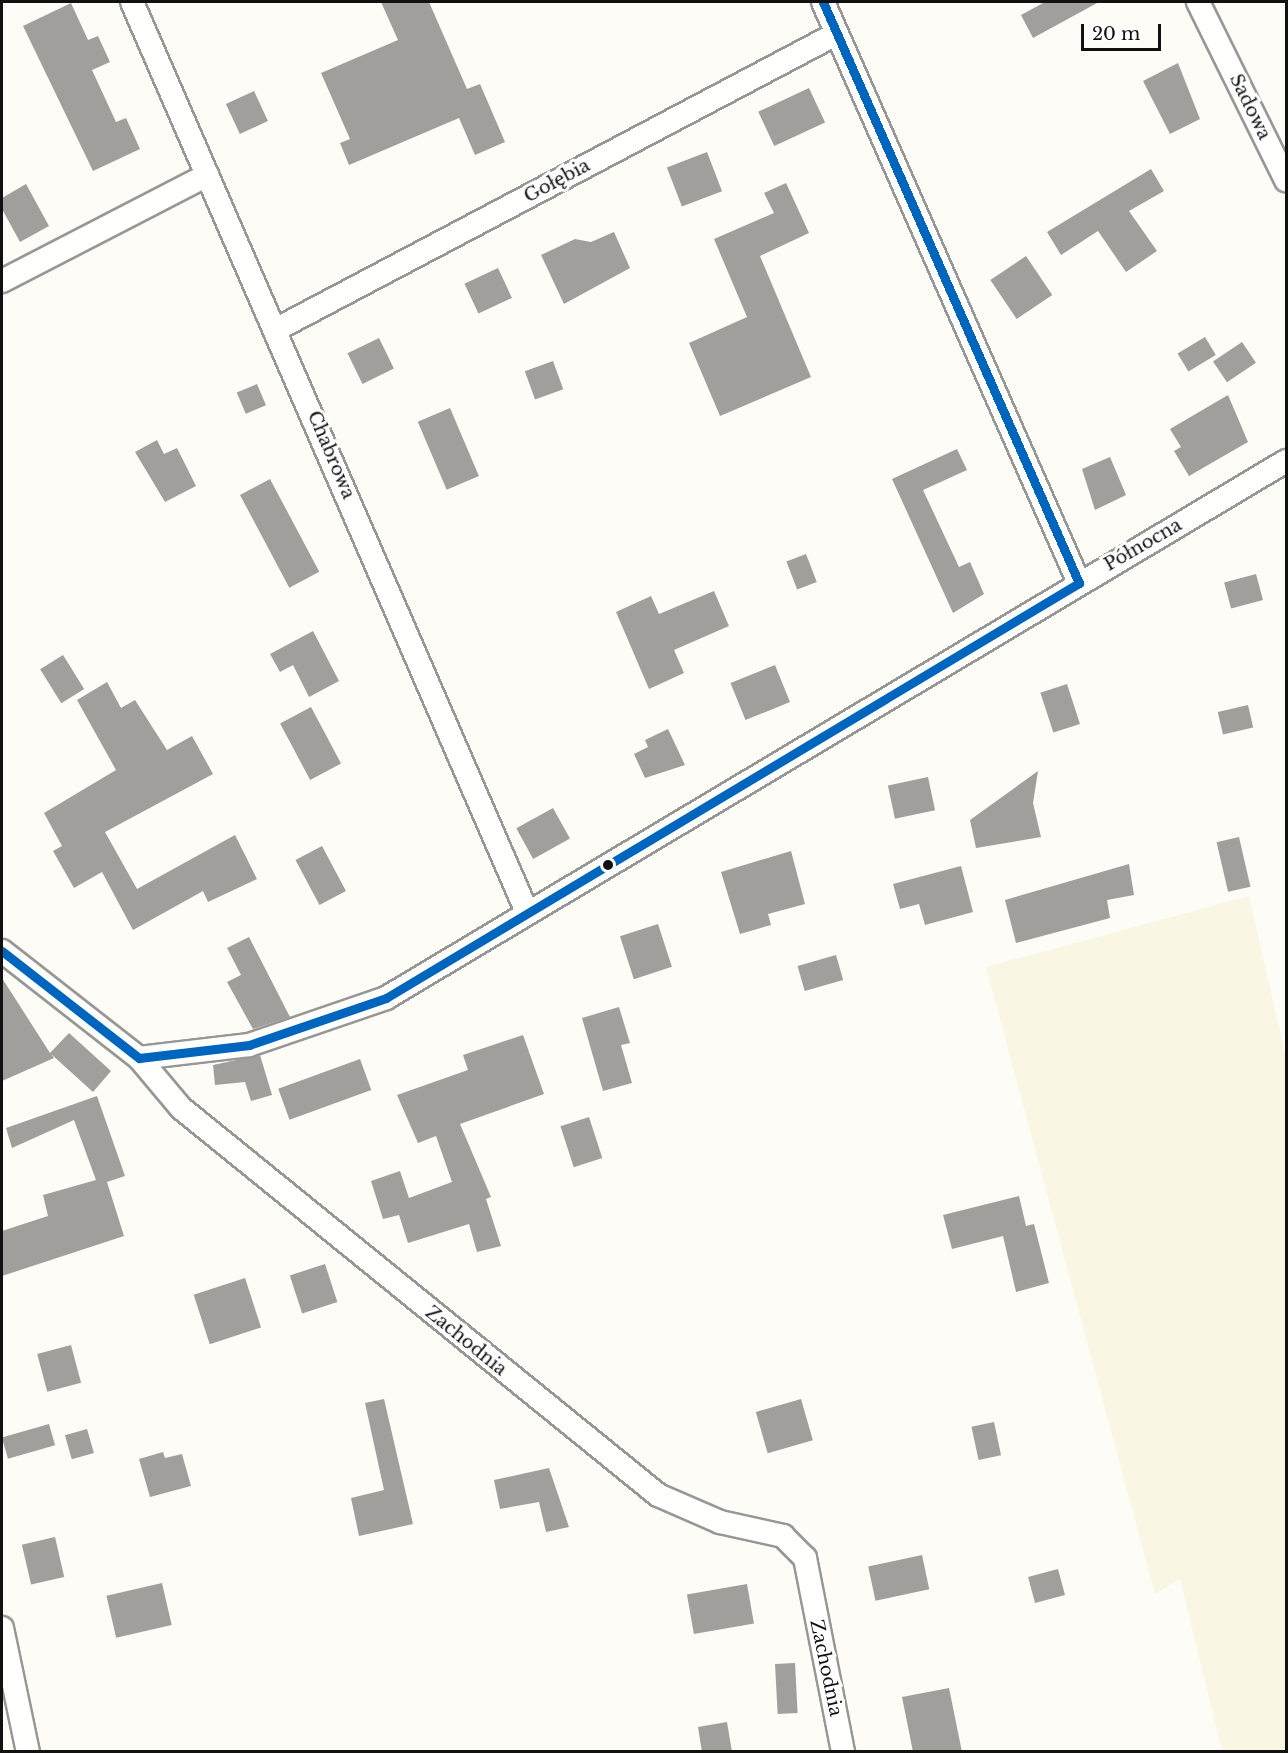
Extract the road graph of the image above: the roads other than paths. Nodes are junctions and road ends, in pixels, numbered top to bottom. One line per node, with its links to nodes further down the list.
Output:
1 (132, 2): 5 (street, Chabrowa)
2 (823, 2): 4 (street)
3 (1198, 2): 6 (street, Sadowa)
4 (836, 34): 8 (street, Gołębia); 10 (street)
5 (207, 176): 7 (street); 8 (street, Chabrowa)
6 (1287, 180)
7 (2, 281)
8 (277, 329): 11 (street, Chabrowa)
9 (1287, 461): 10 (street, Północna)
10 (1078, 583): 11 (street, Północna)
11 (526, 910): 13 (street, Północna)
12 (2, 951): 13 (street, Zachodnia)
13 (139, 1058): 16 (street, Zachodnia)
14 (2, 1628): 15 (street)
15 (28, 1752)
16 (843, 1752)

